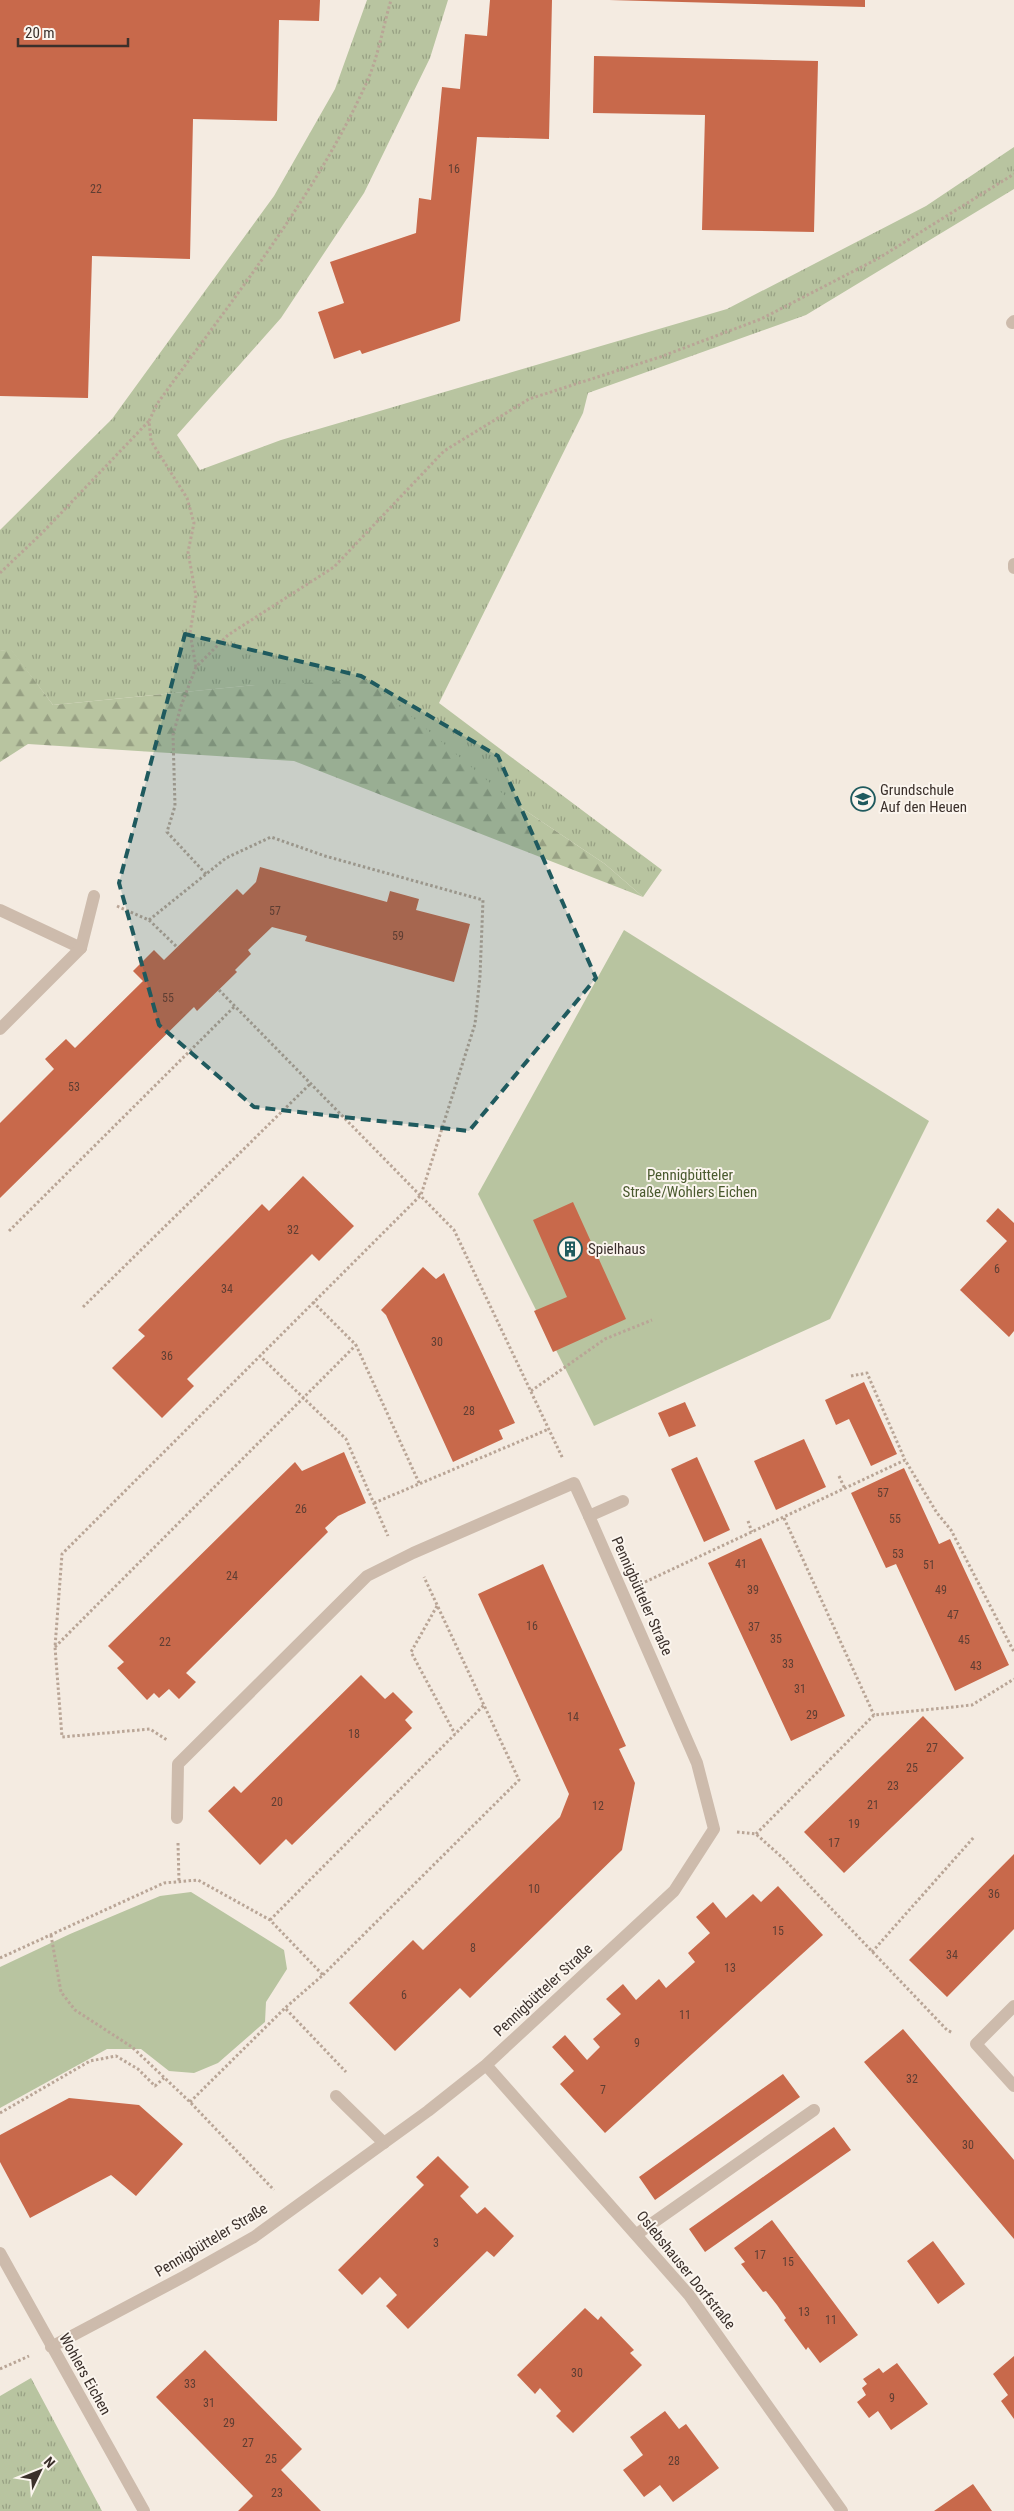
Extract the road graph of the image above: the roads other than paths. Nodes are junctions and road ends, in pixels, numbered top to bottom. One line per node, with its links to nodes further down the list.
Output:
1 (1014, 564): 2 (street)
2 (1014, 568)
3 (94, 896): 5 (street)
4 (0, 910): 5 (street)
5 (82, 948): 6 (street)
6 (0, 1028)
7 (623, 1500): 8 (street)
8 (589, 1516): 9 (street, Pennigbütteler Straße); 11 (street, Pennigbütteler Straße)
9 (176, 1818)
10 (1014, 2006): 12 (street)
11 (486, 2065): 15 (street, Pennigbütteler Straße); 16 (street, Oslebshauser Dorfstraße)
12 (1014, 2086)
13 (336, 2096): 15 (street)
14 (814, 2110): 16 (street)
15 (384, 2143): 18 (street, Pennigbütteler Straße)
16 (637, 2234): 20 (street, Oslebshauser Dorfstraße)
17 (0, 2253): 18 (street, Wohlers Eichen)
18 (51, 2347): 19 (street, Wohlers Eichen)
19 (144, 2511)
20 (842, 2511)

